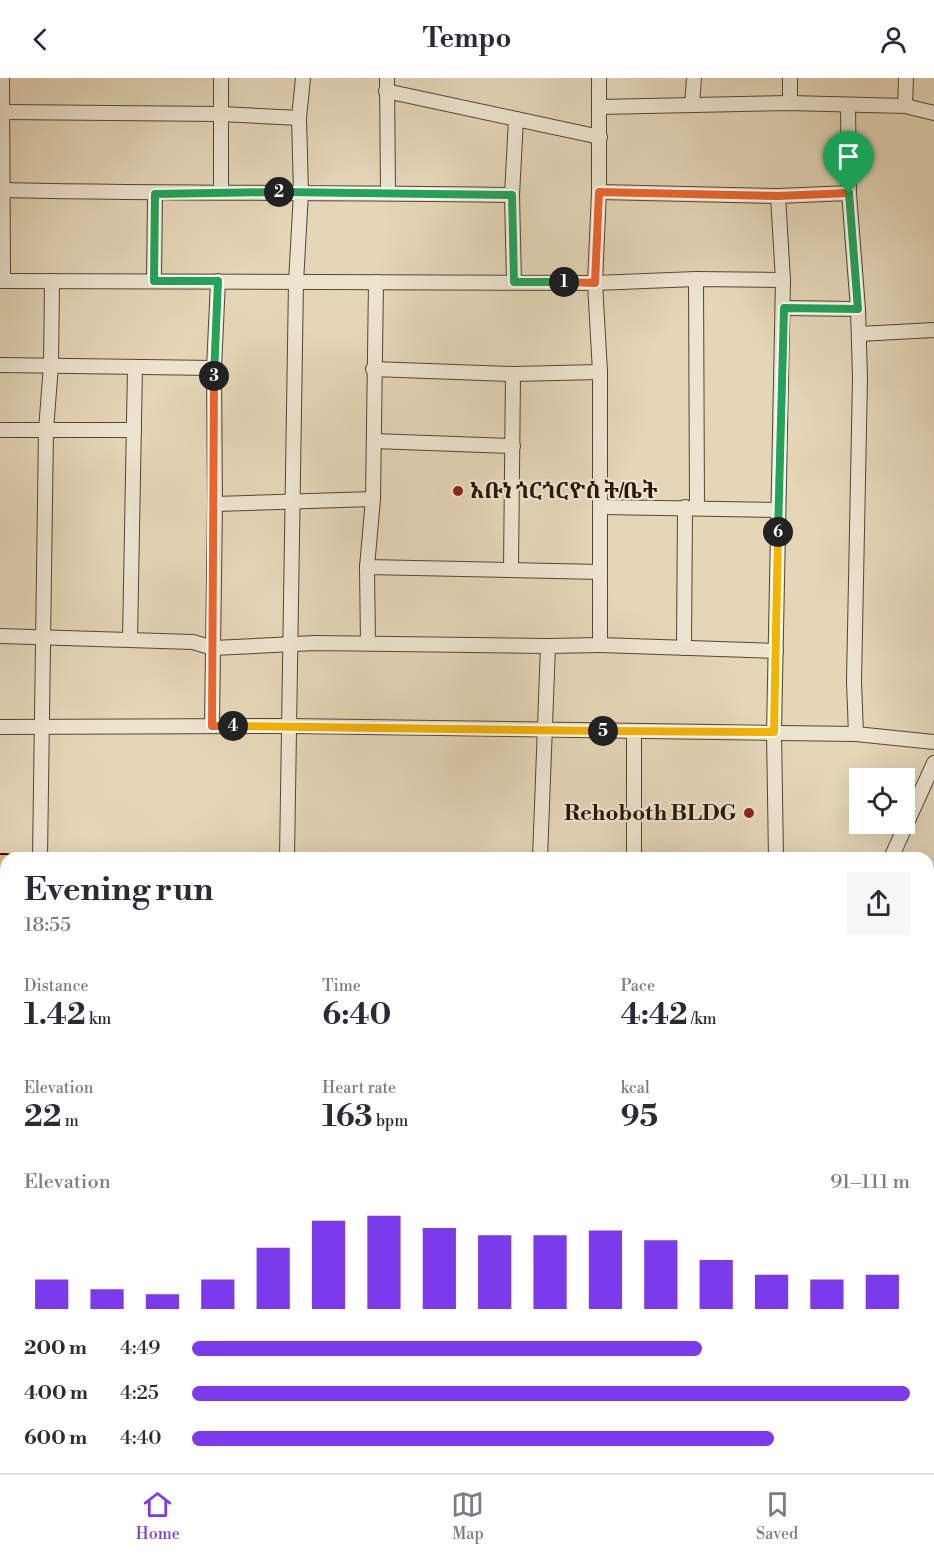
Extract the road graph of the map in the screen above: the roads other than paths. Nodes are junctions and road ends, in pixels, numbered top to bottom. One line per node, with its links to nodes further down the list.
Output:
1 (2, 78): 14 (street)
2 (221, 78): 16 (street)
3 (303, 78): 17 (street)
4 (599, 78): 13 (street)
5 (694, 78): 10 (street)
6 (790, 78): 9 (street)
7 (906, 78): 12 (street)
8 (387, 85): 18 (street); 22 (street)
9 (790, 103): 10 (street); 11 (street)
10 (692, 105): 13 (street)
11 (848, 105): 12 (street); 25 (street)
12 (905, 106): 15 (street)
13 (600, 107): 19 (street)
14 (2, 112): 16 (street); 20 (street)
15 (934, 113)
16 (221, 114): 17 (street); 21 (street)
17 (299, 118): 24 (street)
18 (516, 119): 19 (street); 27 (street)
19 (600, 137): 23 (street)
20 (3, 190): 26 (street); 31 (street)
21 (221, 191): 24 (street); 26 (street)
22 (388, 192): 24 (street); 27 (street)
23 (599, 192): 28 (street); 38 (street)
24 (301, 193): 35 (street)
25 (849, 193): 28 (street); 40 (street)
26 (155, 194): 33 (street)
27 (512, 195): 37 (street)
28 (778, 196): 30 (street)
29 (696, 279): 30 (street); 38 (street); 59 (street)
30 (783, 280): 39 (street)
31 (2, 281): 32 (street)
32 (52, 281): 33 (street); 44 (street)
33 (154, 281): 34 (street)
34 (218, 281): 35 (street); 46 (street)
35 (296, 282): 36 (street); 56 (street)
36 (376, 282): 37 (street); 47 (street)
37 (514, 282): 38 (street)
38 (595, 283): 48 (street)
39 (784, 308): 40 (street); 60 (street)
40 (858, 309): 42 (street)
41 (934, 330): 42 (street)
42 (859, 334): 81 (street)
43 (0, 365): 44 (street)
44 (51, 365): 45 (street); 51 (street)
45 (135, 367): 46 (street); 52 (street)
46 (214, 368): 57 (street)
47 (373, 369): 49 (street); 53 (street)
48 (600, 372): 49 (street); 58 (street)
49 (513, 374): 54 (street)
50 (0, 430): 51 (street)
51 (46, 430): 52 (street); 65 (street)
52 (134, 430): 66 (street)
53 (374, 441): 54 (street); 55 (street)
54 (513, 446): 62 (street)
55 (373, 500): 56 (street); 61 (street)
56 (293, 501): 57 (street); 69 (street)
57 (214, 504): 71 (street)
58 (602, 507): 59 (street); 63 (street)
59 (691, 508): 60 (street); 72 (street)
60 (778, 510): 73 (street)
61 (367, 567): 62 (street); 67 (street)
62 (511, 569): 63 (street)
63 (600, 572): 68 (street)
64 (0, 636): 65 (street)
65 (45, 638): 66 (street); 77 (street)
66 (130, 640): 71 (street)
67 (368, 643): 69 (street); 70 (street)
68 (600, 645): 70 (street); 72 (street)
69 (290, 646): 71 (street); 75 (street)
70 (548, 646): 78 (street)
71 (213, 648): 74 (street)
72 (684, 648): 73 (street)
73 (776, 651): 80 (street)
74 (212, 726): 75 (street); 77 (street)
75 (289, 726): 78 (street); 85 (street)
76 (0, 727): 77 (street)
77 (43, 727): 84 (street)
78 (545, 731): 79 (street); 86 (street)
79 (634, 731): 80 (street); 87 (street)
80 (774, 732): 81 (street); 88 (street)
81 (856, 734): 82 (street)
82 (934, 742)
83 (934, 763): 89 (street)
84 (40, 852)
85 (287, 852)
86 (540, 852)
87 (634, 852)
88 (776, 852)
89 (894, 852)

